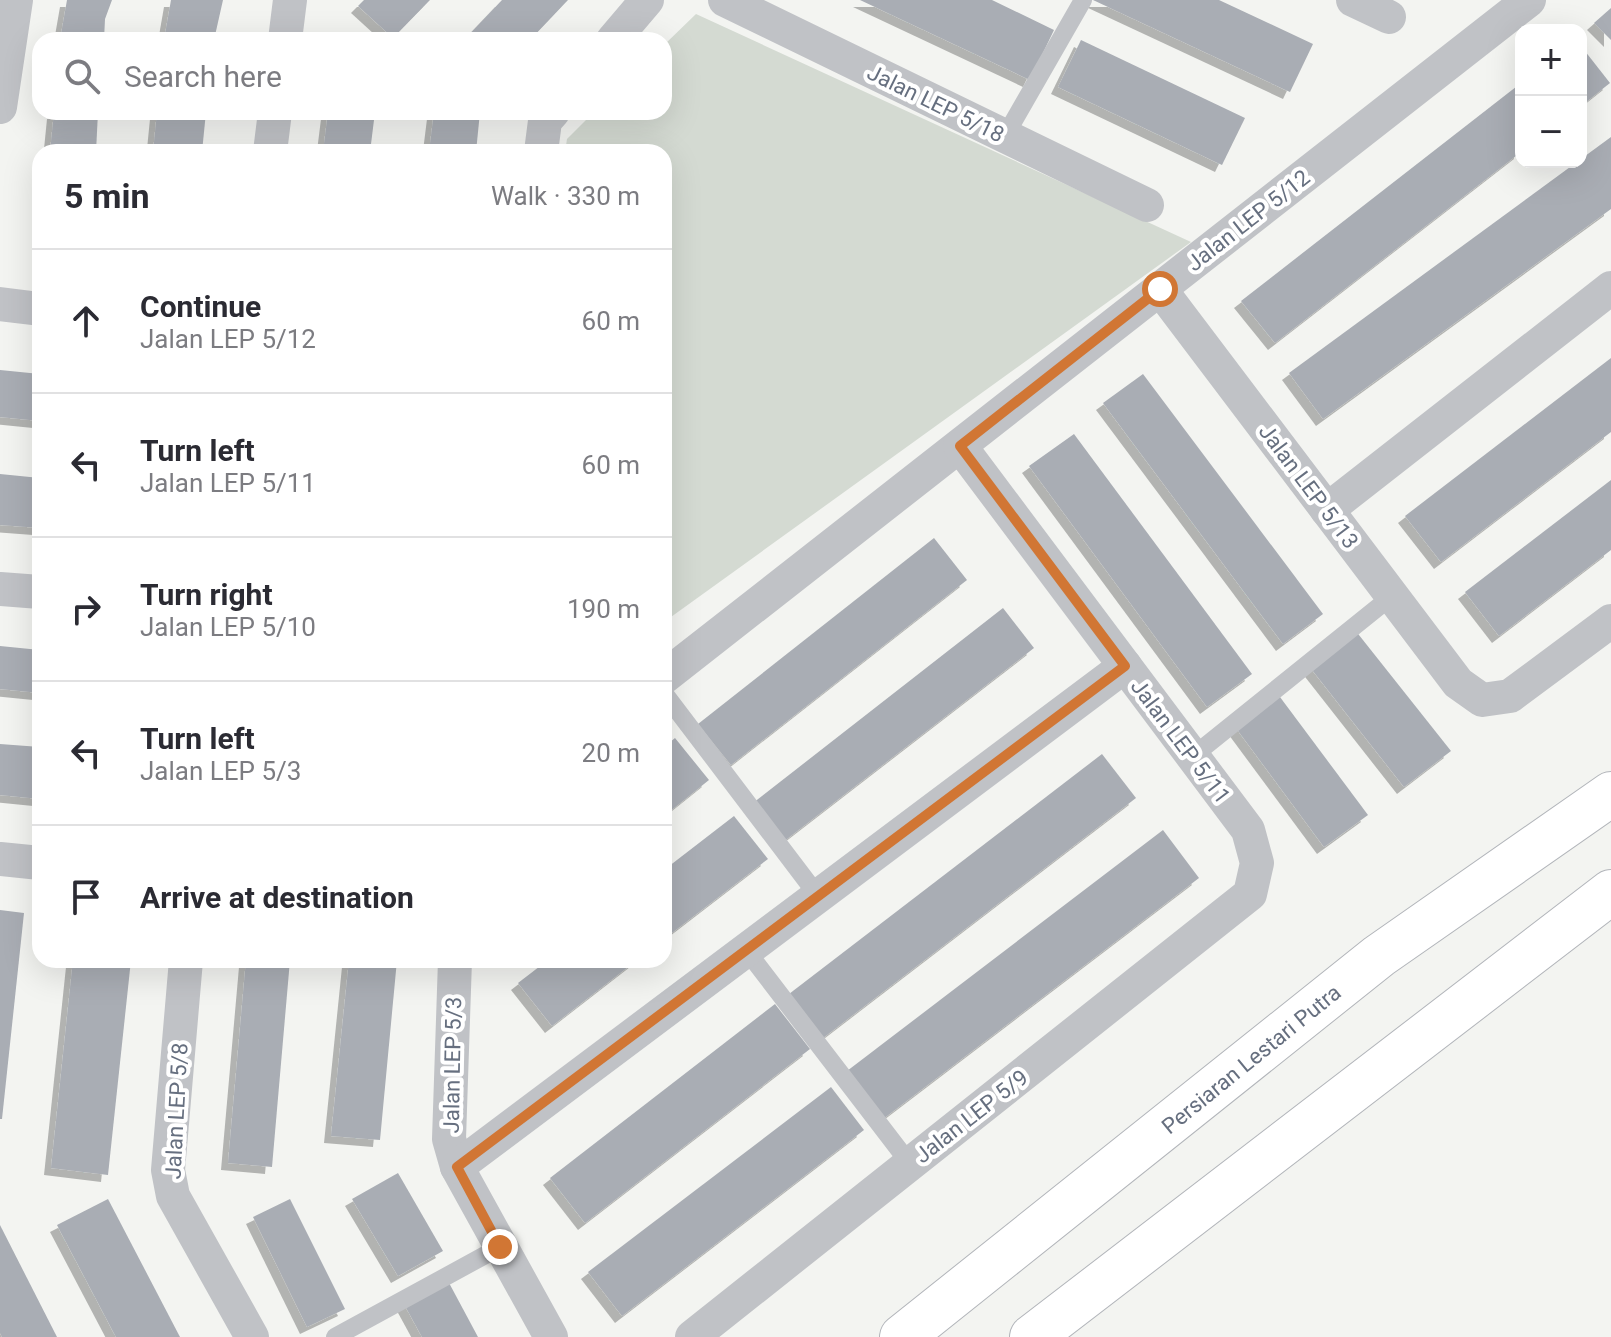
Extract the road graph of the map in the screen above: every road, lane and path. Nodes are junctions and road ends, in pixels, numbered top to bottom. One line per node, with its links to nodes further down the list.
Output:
1 (16, 0): 11 (street)
2 (290, 0): 9 (street)
3 (725, 0): 14 (street, Jalan LEP 5/18)
4 (1083, 0): 14 (lane)
5 (1353, 0): 8 (street)
6 (1529, 0): 19 (street, Jalan LEP 5/12)
7 (644, 1): 10 (street)
8 (1389, 17)
9 (286, 32)
10 (619, 32)
11 (0, 107)
12 (274, 120): 15 (street)
13 (546, 120): 16 (street)
14 (1005, 136): 17 (street, Jalan LEP 5/18)
15 (271, 144)
16 (542, 144)
17 (1147, 205)
18 (1611, 288): 23 (street)
19 (1160, 289): 22 (street, Jalan LEP 5/12); 23 (street, Jalan LEP 5/13)
20 (0, 304): 21 (street)
21 (32, 308)
22 (960, 446): 28 (street, Jalan LEP 5/11); 29 (street, Jalan LEP 5/12)
23 (1327, 510): 26 (street, Jalan LEP 5/13)
24 (0, 589): 25 (street)
25 (32, 591)
26 (1392, 596): 27 (street, Jalan LEP 5/13); 31 (lane)
27 (1611, 621)
28 (1125, 666): 31 (street, Jalan LEP 5/11); 37 (street)
29 (672, 671)
30 (672, 704): 37 (lane)
31 (1193, 756): 36 (street, Jalan LEP 5/11)
32 (1611, 794): 48 (street, Persiaran Lestari Putra)
33 (0, 859): 34 (street)
34 (32, 862)
35 (1611, 892): 49 (street)
36 (1250, 894): 41 (street, Jalan LEP 5/9)
37 (818, 896): 38 (street)
38 (746, 950): 41 (lane); 42 (street)
39 (185, 968): 44 (street, Jalan LEP 5/8)
40 (455, 968): 42 (street, Jalan LEP 5/3)
41 (910, 1164): 47 (street, Jalan LEP 5/9)
42 (457, 1167): 43 (street, Jalan LEP 5/3)
43 (500, 1247): 45 (lane); 46 (street, Jalan LEP 5/3)
44 (252, 1337)
45 (335, 1337)
46 (551, 1337)
47 (692, 1337)
48 (902, 1337)
49 (1032, 1337)

